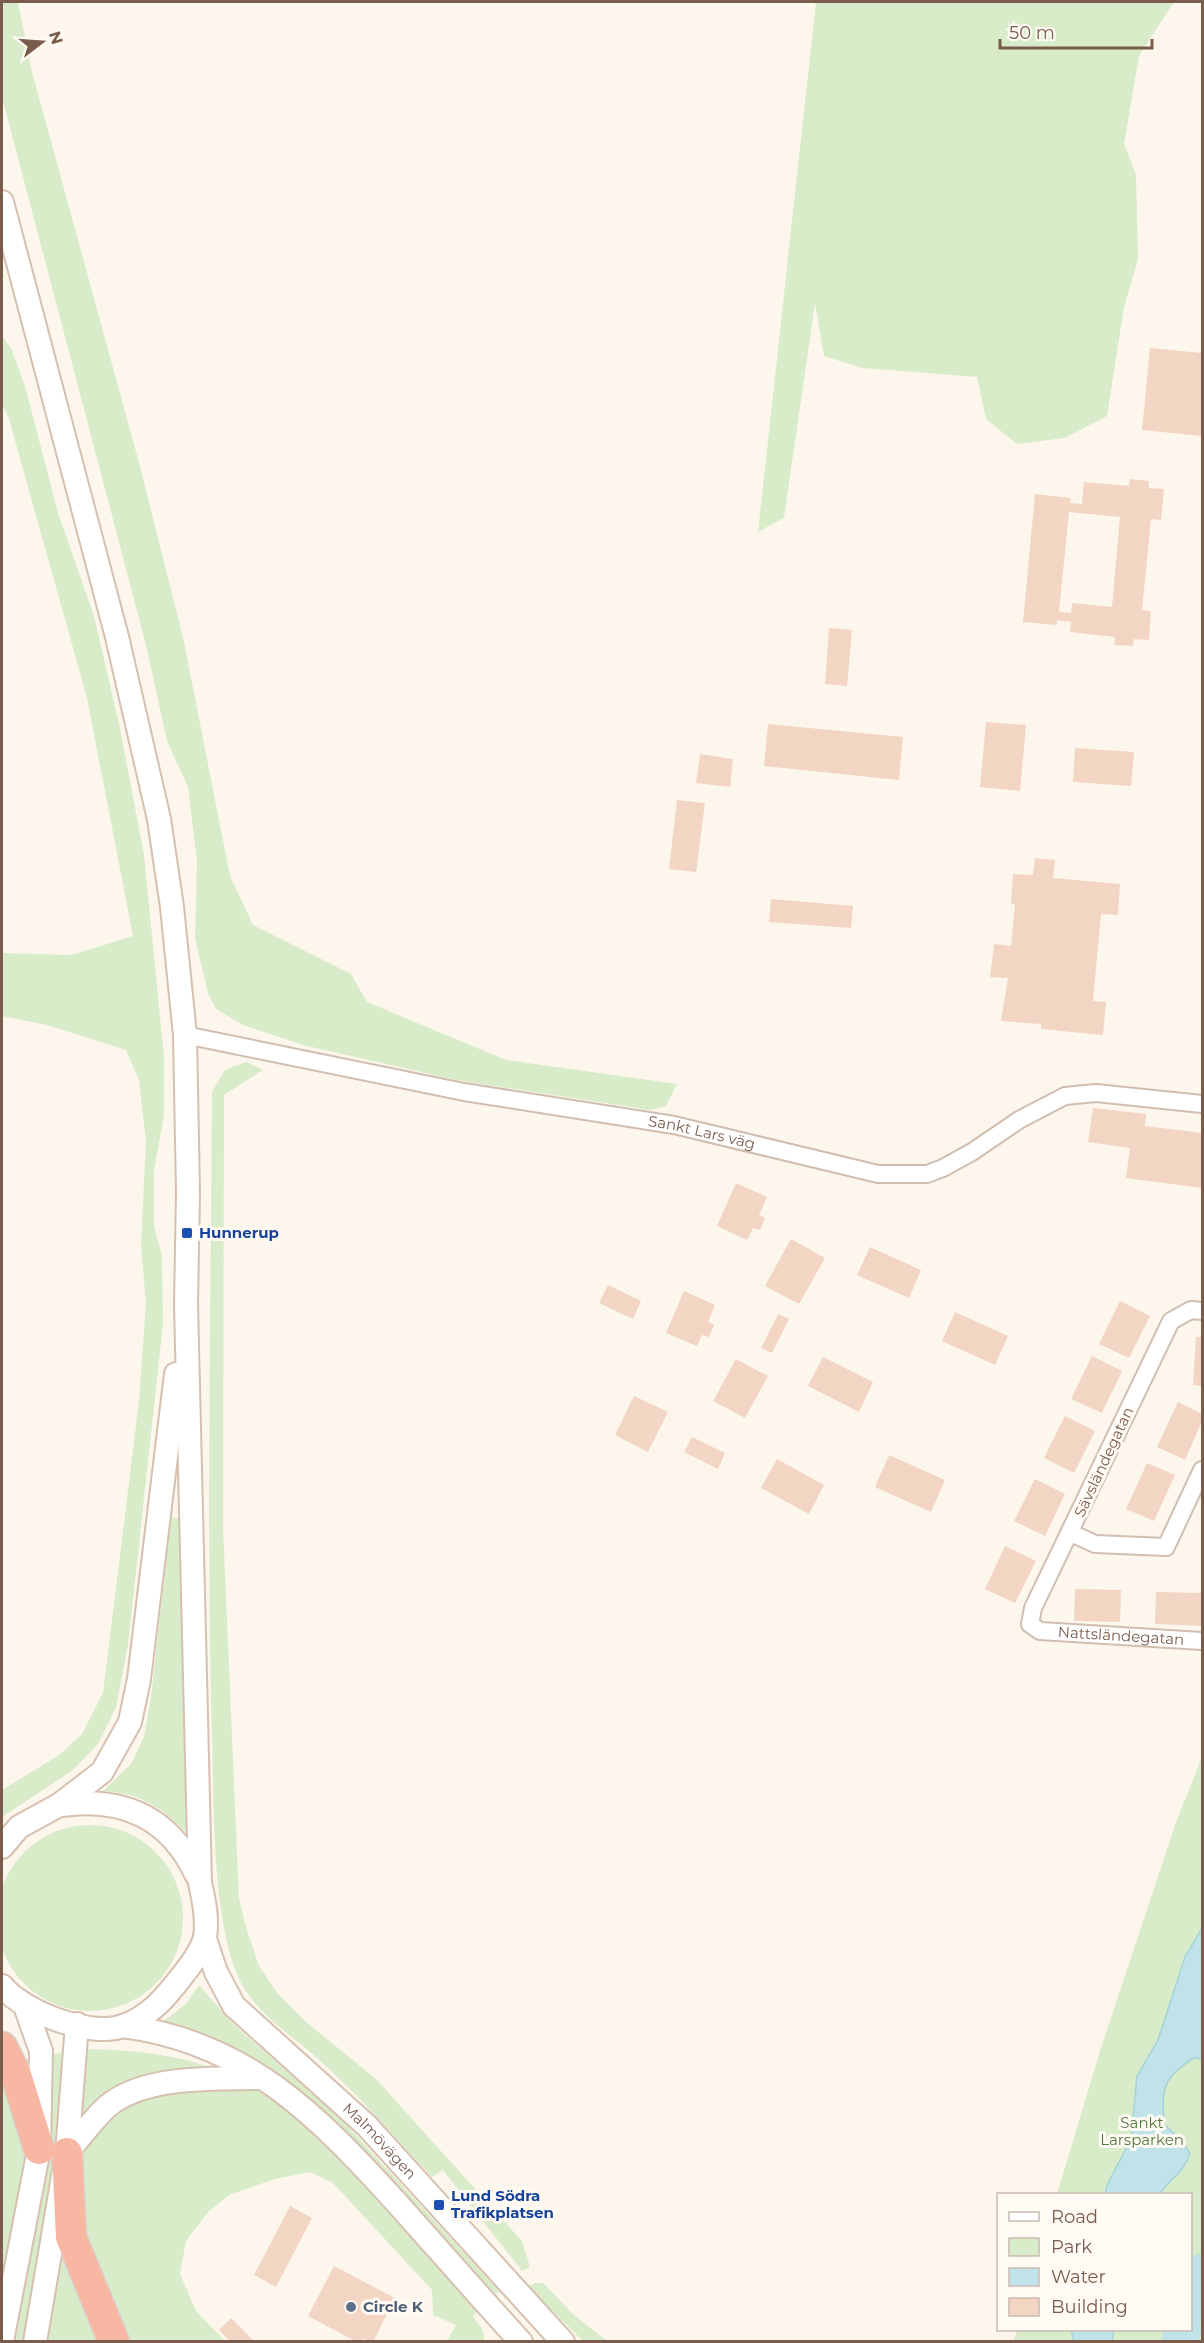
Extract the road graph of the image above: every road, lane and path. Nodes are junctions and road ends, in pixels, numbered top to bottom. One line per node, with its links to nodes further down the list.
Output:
1 (2, 202): 2 (main road)
2 (11, 277): 3 (main road)
3 (185, 1035): 4 (street, Sankt Lars väg); 5 (main road)
4 (1203, 1104)
5 (186, 1304): 11 (main road); 13 (main road)
6 (1203, 1311): 8 (street, Sävsländegatan)
7 (1203, 1470): 8 (street)
8 (1071, 1533): 9 (street, Sävsländegatan)
9 (1040, 1630): 10 (street, Nattsländegatan)
10 (1203, 1641)
11 (59, 1805): 12 (main road); 13 (main road)
12 (2, 1847)
13 (200, 1883): 14 (main road)
14 (205, 1939): 18 (main road); 26 (main road, Malmövägen)
15 (2, 1986): 16 (main road)
16 (25, 2006): 17 (main road, Malmövägen); 21 (main road)
17 (77, 2024): 18 (main road, Malmövägen); 21 (main road)
18 (123, 2026): 20 (main road, Malmövägen)
19 (2, 2047): 21 (highway)
20 (262, 2078): 21 (main road); 25 (main road, Malmövägen)
21 (53, 2151): 22 (main road); 23 (main road); 24 (highway)
22 (2, 2342)
23 (35, 2342)
24 (114, 2342)
25 (521, 2342)
26 (563, 2342)

